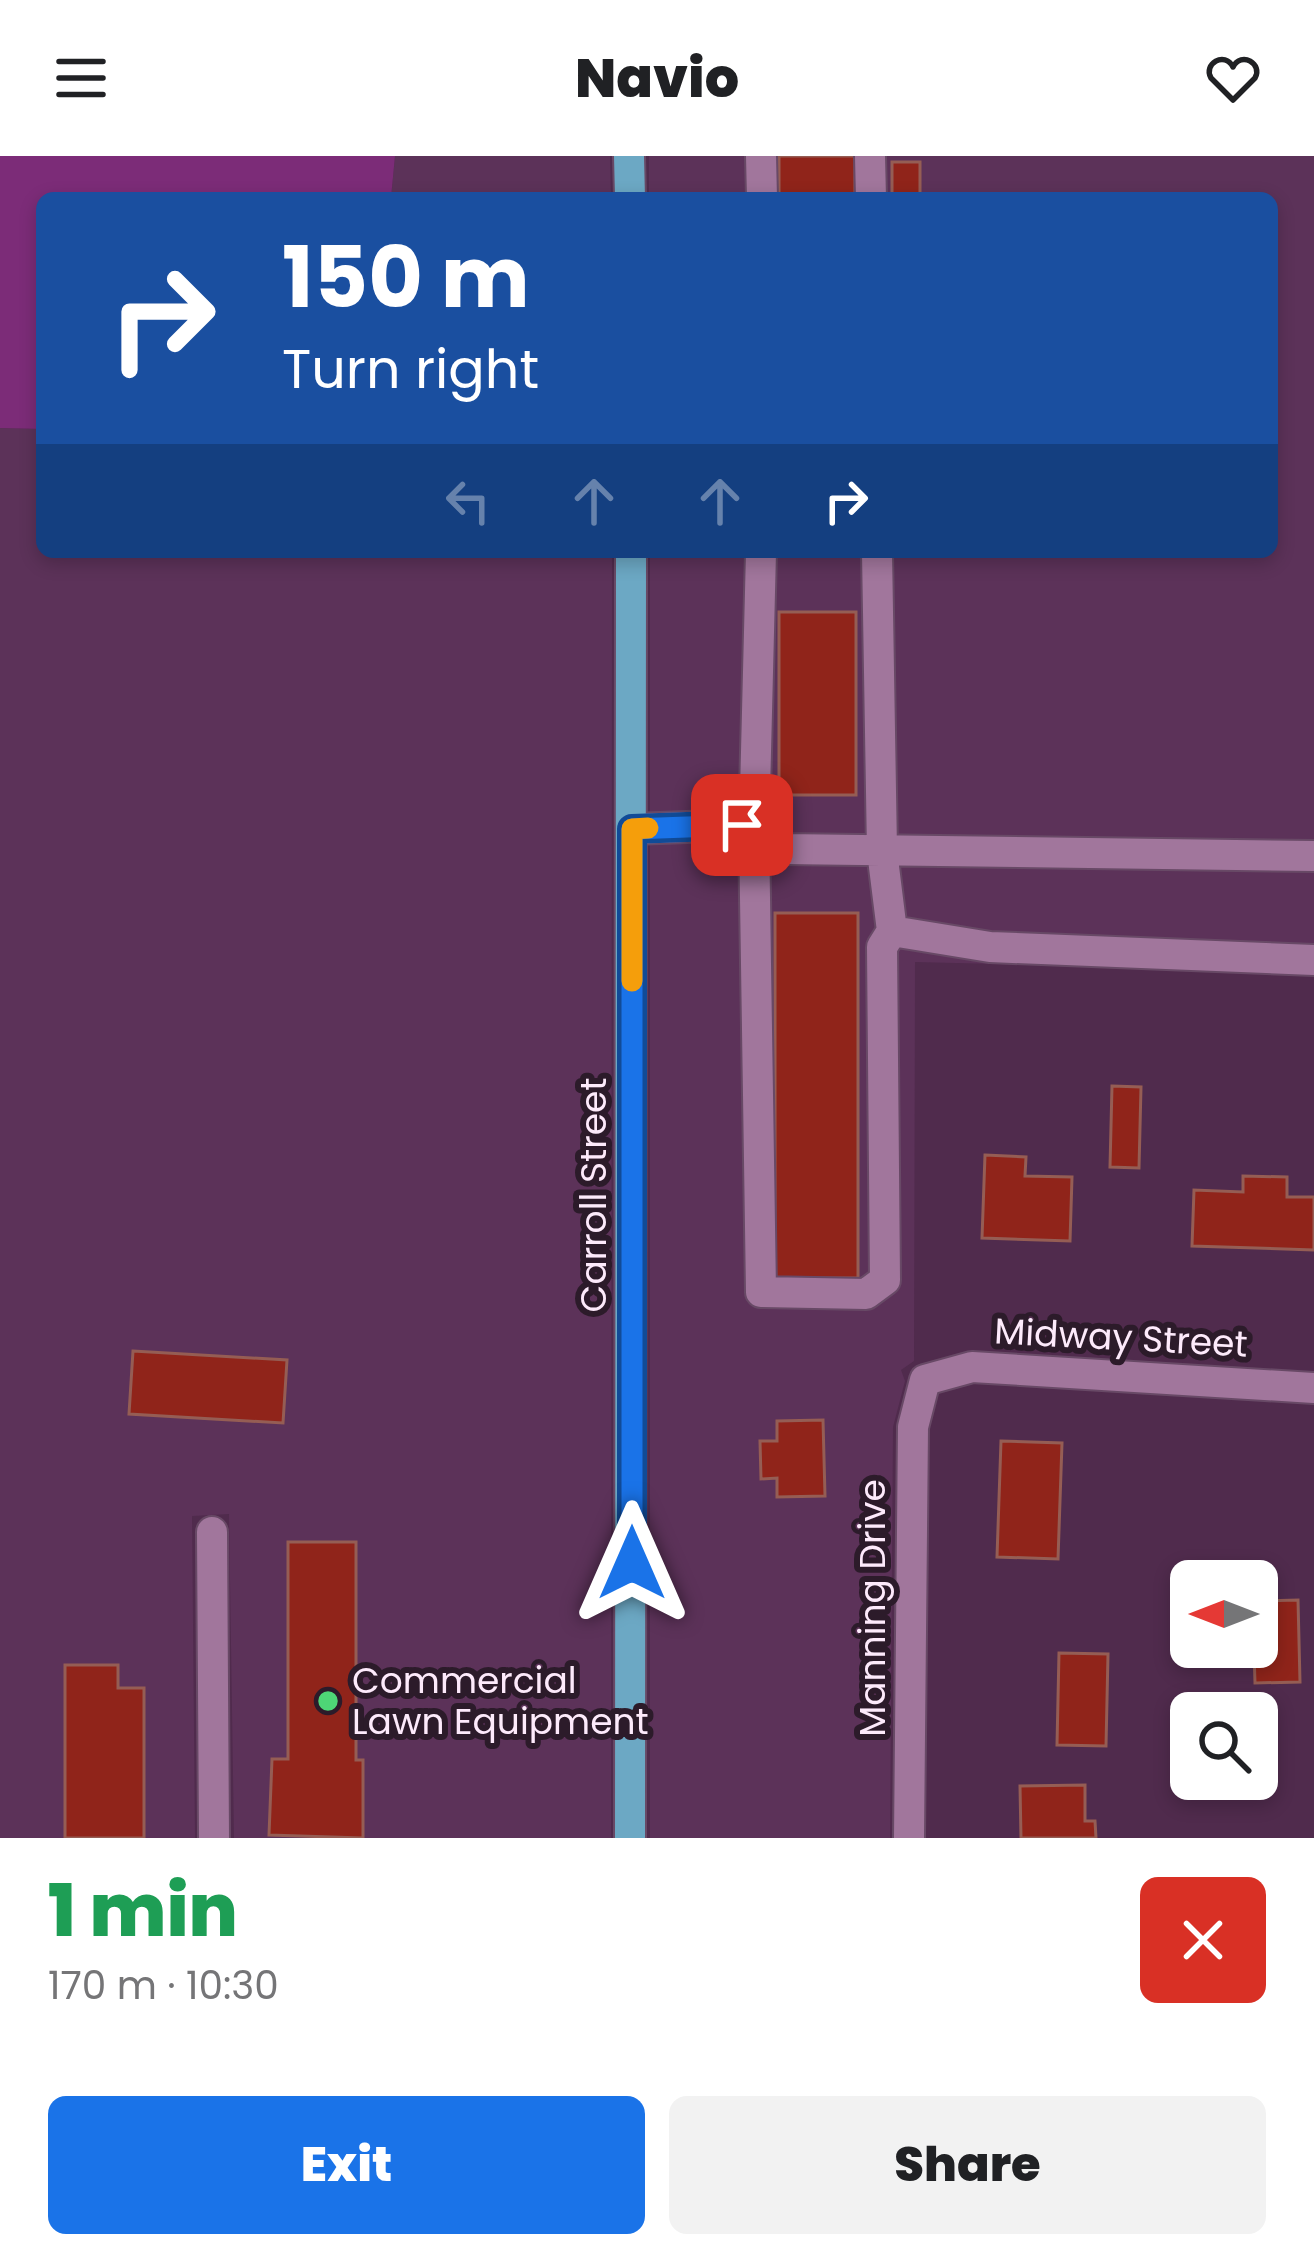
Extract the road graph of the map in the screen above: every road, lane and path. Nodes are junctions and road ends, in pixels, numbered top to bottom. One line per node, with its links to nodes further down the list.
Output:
1 (629, 156): 4 (main road)
2 (761, 156): 5 (street)
3 (870, 156): 6 (street)
4 (630, 192)
5 (762, 192)
6 (871, 192)
7 (631, 558): 10 (main road, Carroll Street)
8 (760, 558): 11 (street)
9 (877, 558): 12 (street)
10 (632, 829): 11 (street); 20 (main road, Carroll Street)
11 (754, 832): 12 (street); 14 (street)
12 (882, 851): 13 (street); 14 (street)
13 (1314, 856)
14 (892, 931): 15 (street)
15 (1314, 960)
16 (925, 1381): 17 (street, Midway Street); 21 (street, Manning Drive)
17 (1314, 1388)
18 (212, 1532): 19 (street)
19 (214, 1838)
20 (630, 1838)
21 (909, 1838)

